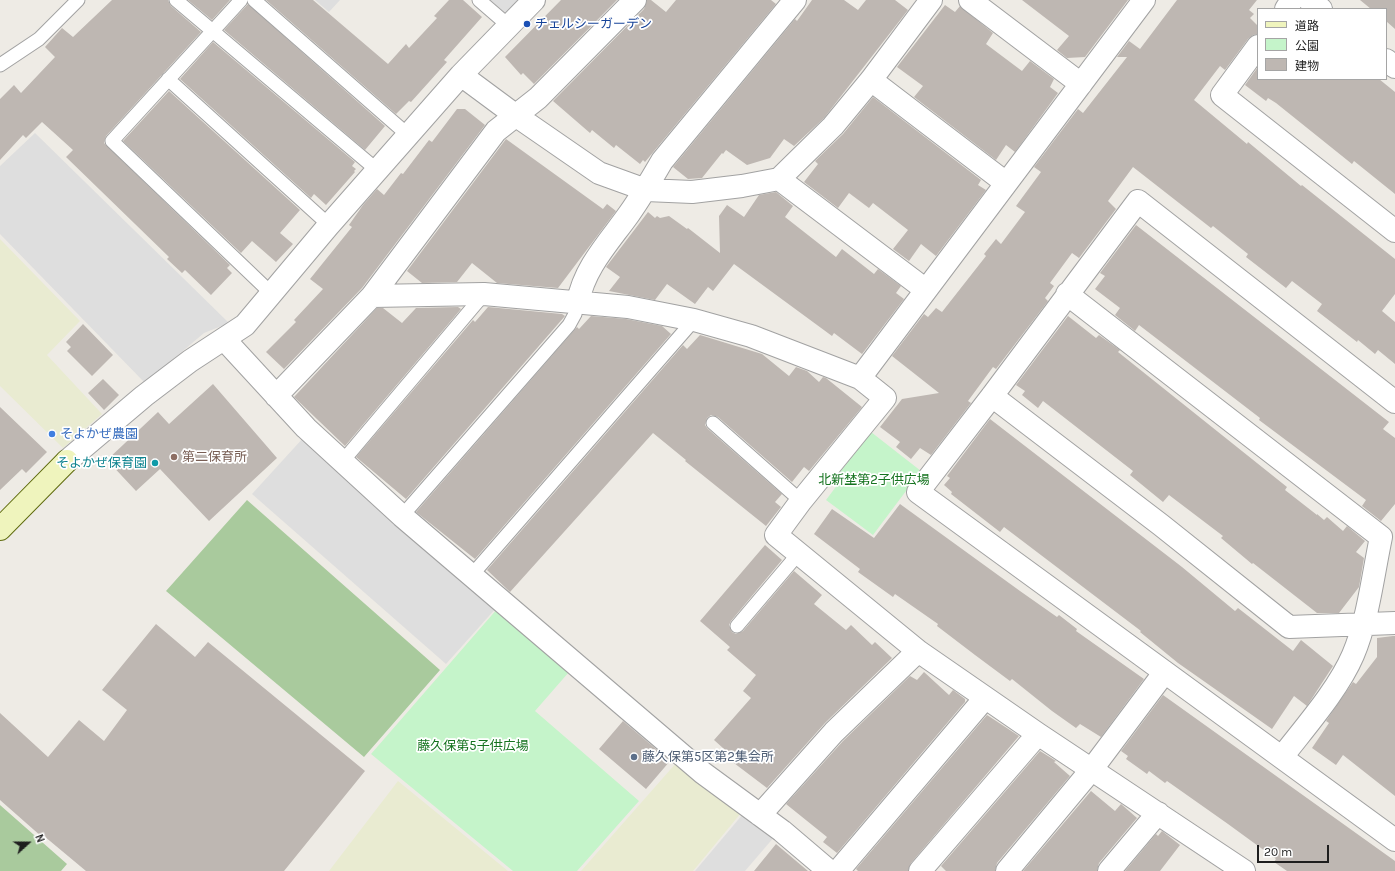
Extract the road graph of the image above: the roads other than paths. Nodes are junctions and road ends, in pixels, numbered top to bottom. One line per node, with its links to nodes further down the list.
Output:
1 (78, 0): 18 (lane)
2 (176, 0): 15 (lane)
3 (241, 0): 15 (lane)
4 (254, 0): 25 (lane)
5 (479, 0): 14 (lane)
6 (534, 0): 14 (street)
7 (635, 0): 24 (street)
8 (795, 0): 29 (street)
9 (931, 0): 22 (street)
10 (970, 0): 23 (street)
11 (1144, 0): 23 (street)
12 (1309, 0): 13 (street)
13 (1319, 8)
14 (509, 26): 20 (street)
15 (212, 31): 21 (lane); 26 (lane)
16 (1257, 47): 31 (street)
17 (1387, 61): 19 (street)
18 (0, 65)
19 (1395, 67)
20 (461, 75): 24 (street); 25 (street)
21 (168, 79): 30 (lane); 33 (lane)
22 (871, 80): 27 (street); 28 (street)
23 (1081, 84): 28 (street)
24 (515, 115): 29 (street); 36 (street)
25 (408, 135): 26 (street)
26 (377, 170): 30 (street)
27 (779, 179): 29 (street); 32 (street)
28 (1006, 183): 32 (street)
29 (646, 190): 37 (street)
30 (329, 225): 33 (street)
31 (1395, 231)
32 (926, 290): 40 (street)
33 (272, 294): 39 (street)
34 (484, 294): 36 (street); 37 (street); 45 (lane)
35 (1067, 294): 42 (street); 43 (street); 51 (street)
36 (372, 296): 41 (street)
37 (578, 302): 38 (street); 47 (lane)
38 (694, 320): 40 (street); 50 (lane)
39 (224, 338): 41 (street); 48 (street)
40 (860, 378): 46 (street)
41 (276, 396): 45 (street)
42 (992, 396): 51 (street); 55 (street)
43 (1395, 402)
44 (713, 423): 46 (lane)
45 (342, 462): 47 (street)
46 (801, 501): 49 (street)
47 (402, 516): 50 (street)
48 (0, 529)
49 (799, 553): 53 (lane); 54 (street)
50 (471, 576): 61 (street)
51 (1362, 623): 52 (street); 58 (street)
52 (1395, 623)
53 (737, 626)
54 (918, 651): 56 (street); 61 (street)
55 (1164, 673): 58 (street); 59 (street)
56 (985, 698): 57 (street); 64 (street)
57 (1038, 734): 59 (street); 65 (street)
58 (1282, 758): 62 (street)
59 (1092, 769): 60 (street); 66 (street)
60 (1158, 813): 67 (street); 68 (street)
61 (760, 815): 63 (street)
62 (1395, 840)
63 (829, 871)
64 (838, 871)
65 (920, 871)
66 (1007, 871)
67 (1109, 871)
68 (1244, 871)

